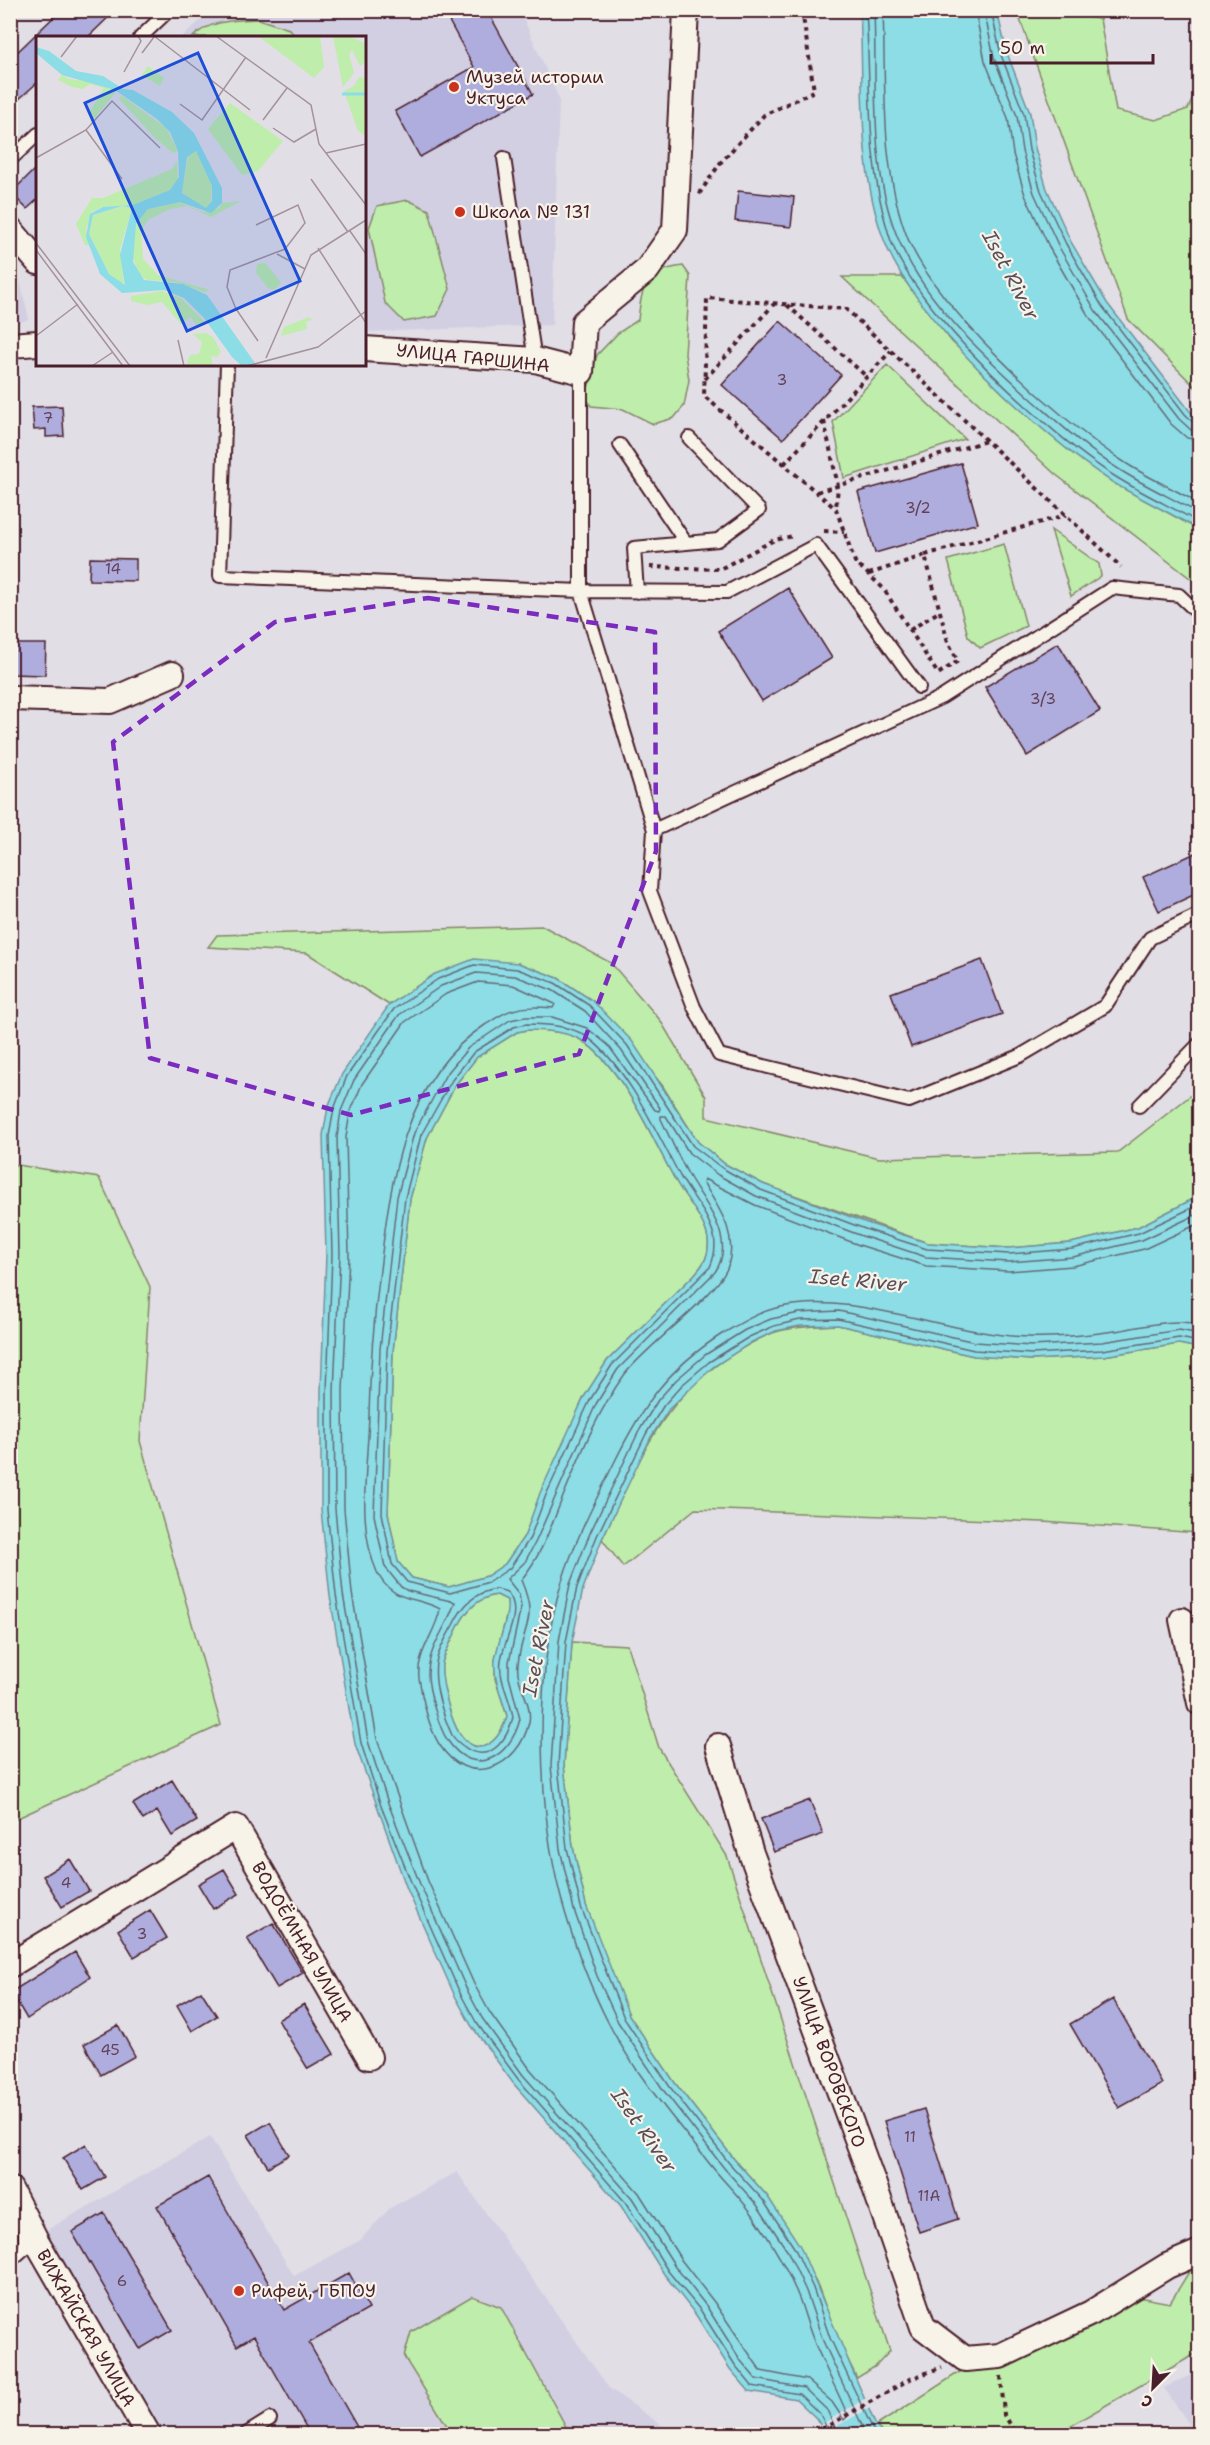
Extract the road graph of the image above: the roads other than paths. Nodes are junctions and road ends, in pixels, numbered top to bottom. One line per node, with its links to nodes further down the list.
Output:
1 (169, 10): 3 (lane)
2 (686, 10): 14 (street)
3 (142, 36)
4 (36, 136): 6 (lane)
5 (504, 158): 12 (lane)
6 (10, 160)
7 (10, 229): 8 (street)
8 (36, 260)
9 (36, 343): 10 (street)
10 (10, 345)
11 (366, 349): 12 (street, УЛИЦА ГАРШИНА)
12 (535, 360): 14 (street, УЛИЦА ГАРШИНА)
13 (227, 366): 18 (lane)
14 (581, 372): 18 (lane)
15 (689, 438): 17 (lane)
16 (620, 445): 17 (lane)
17 (686, 543): 19 (lane)
18 (581, 591): 19 (lane); 24 (lane)
19 (637, 592): 22 (lane)
20 (1200, 615): 24 (lane)
21 (172, 674): 23 (street)
22 (919, 687)
23 (10, 698)
24 (654, 830): 25 (lane)
25 (1200, 914)
26 (1200, 1043): 27 (lane)
27 (1139, 1106)
28 (1182, 1620): 29 (street)
29 (1200, 1703)
30 (717, 1746): 35 (street, УЛИЦА ВОРОВСКОГО)
31 (10, 1965): 32 (street, ВОДОЁМНАЯ УЛИЦА)
32 (369, 2057)
33 (10, 2188): 34 (street, ВИЖАЙСКАЯ УЛИЦА)
34 (25, 2218): 36 (lane); 38 (street, ВИЖАЙСКАЯ УЛИЦА)
35 (1200, 2252)
36 (10, 2261)
37 (270, 2419): 39 (lane)
38 (148, 2434)
39 (246, 2434)

